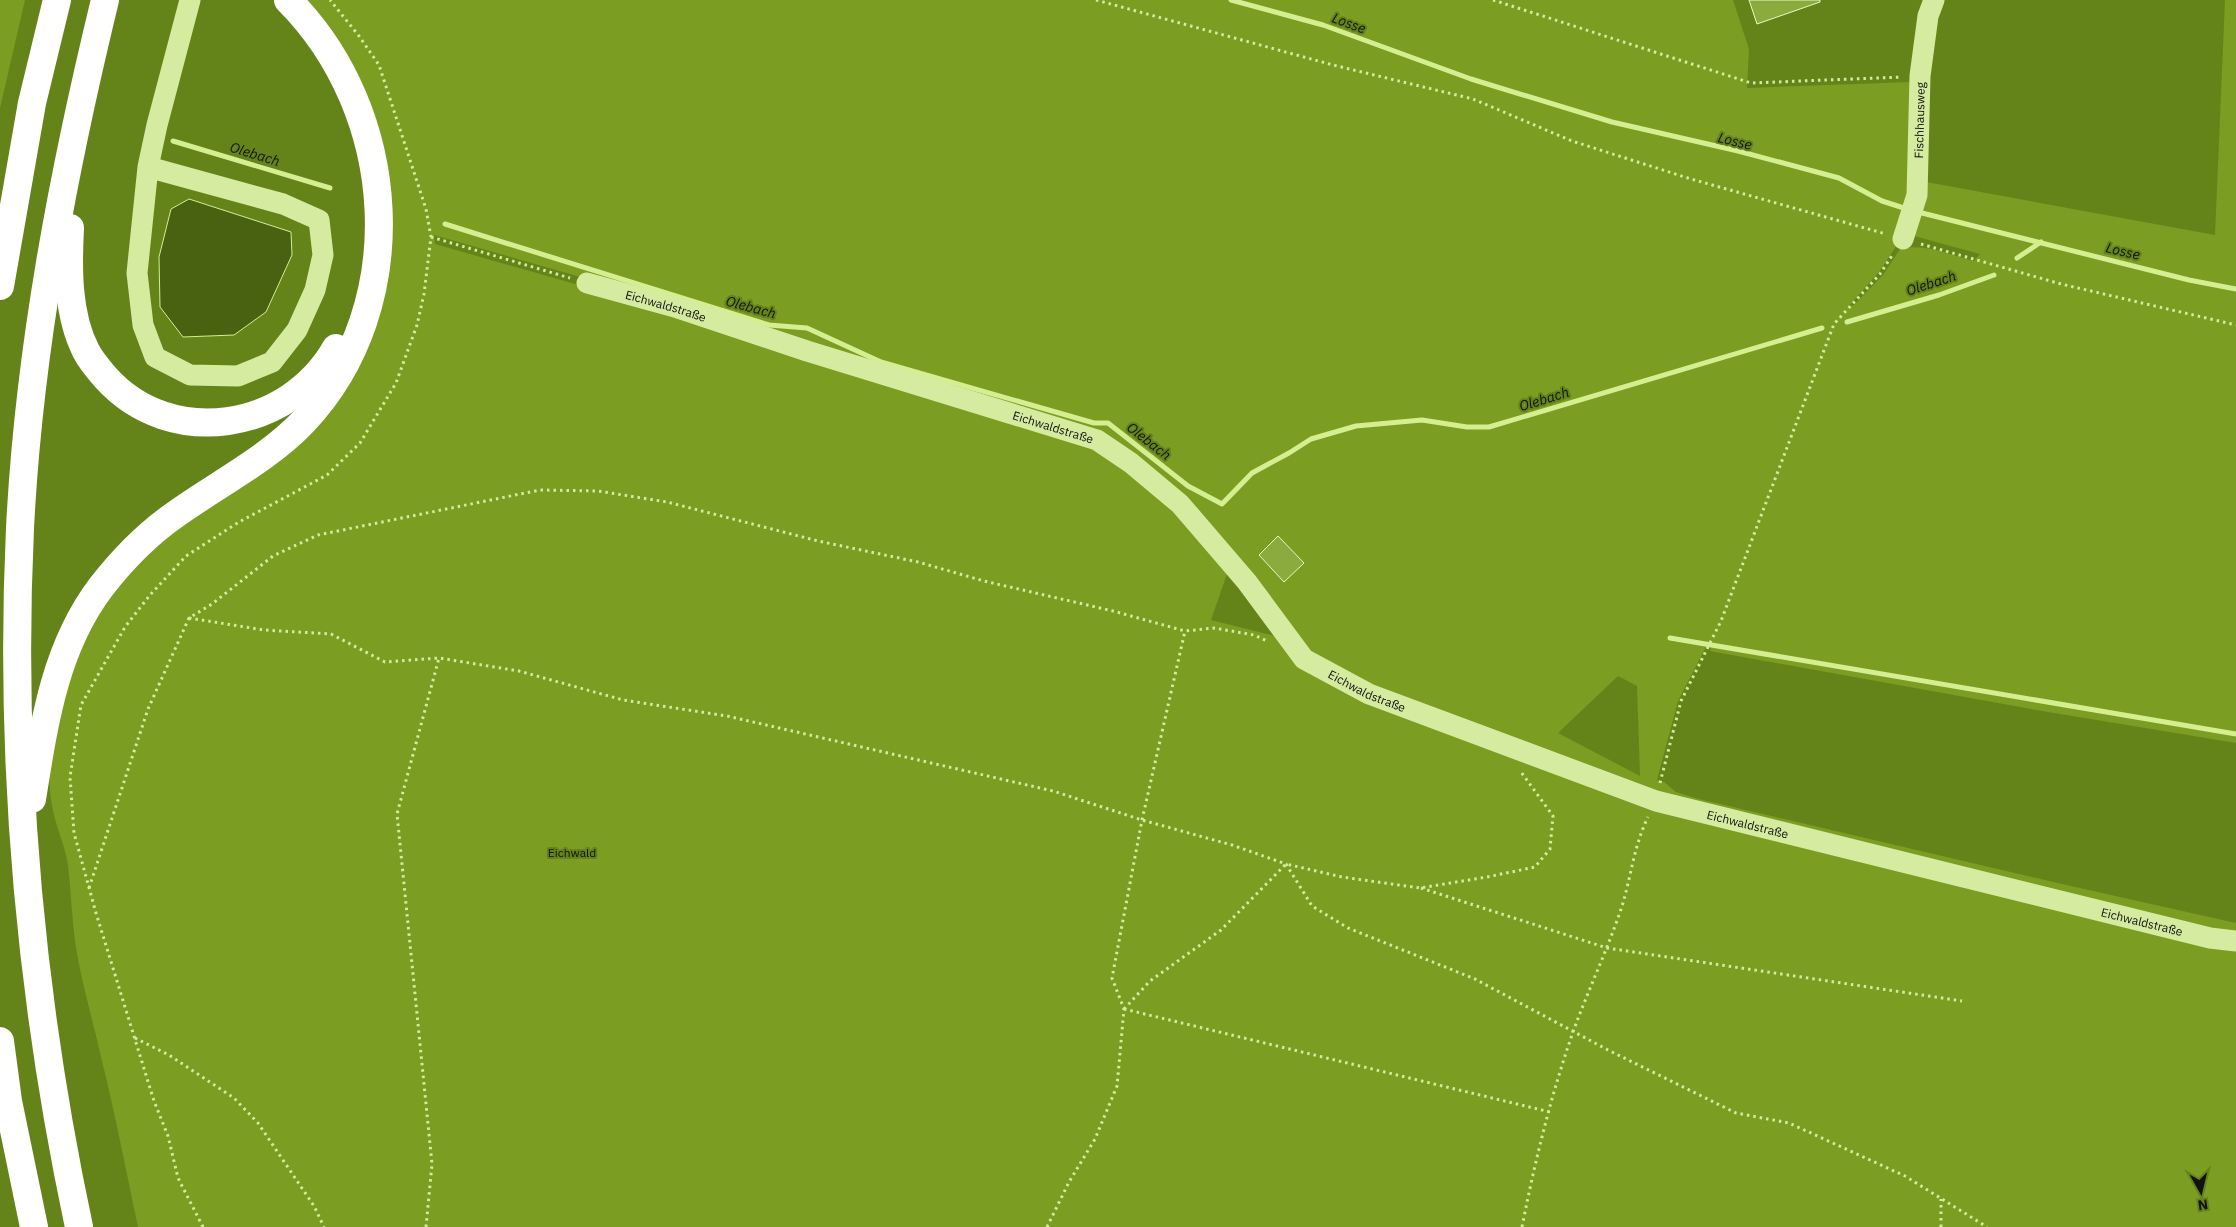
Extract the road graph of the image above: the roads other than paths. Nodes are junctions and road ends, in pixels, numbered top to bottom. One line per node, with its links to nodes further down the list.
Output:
1 (57, 0): 11 (highway)
2 (105, 0): 7 (highway)
3 (190, 0): 8 (street)
4 (272, 0): 7 (highway)
5 (288, 0): 12 (highway)
6 (1934, 0): 9 (street, Fischhausweg)
7 (79, 106): 12 (highway)
8 (148, 167): 8 (street)
9 (1903, 239)
10 (587, 283): 13 (street, Eichwaldstraße)
11 (0, 286)
12 (24, 854): 16 (highway)
13 (2236, 942)
14 (0, 1041): 15 (highway)
15 (34, 1227)
16 (79, 1227)

